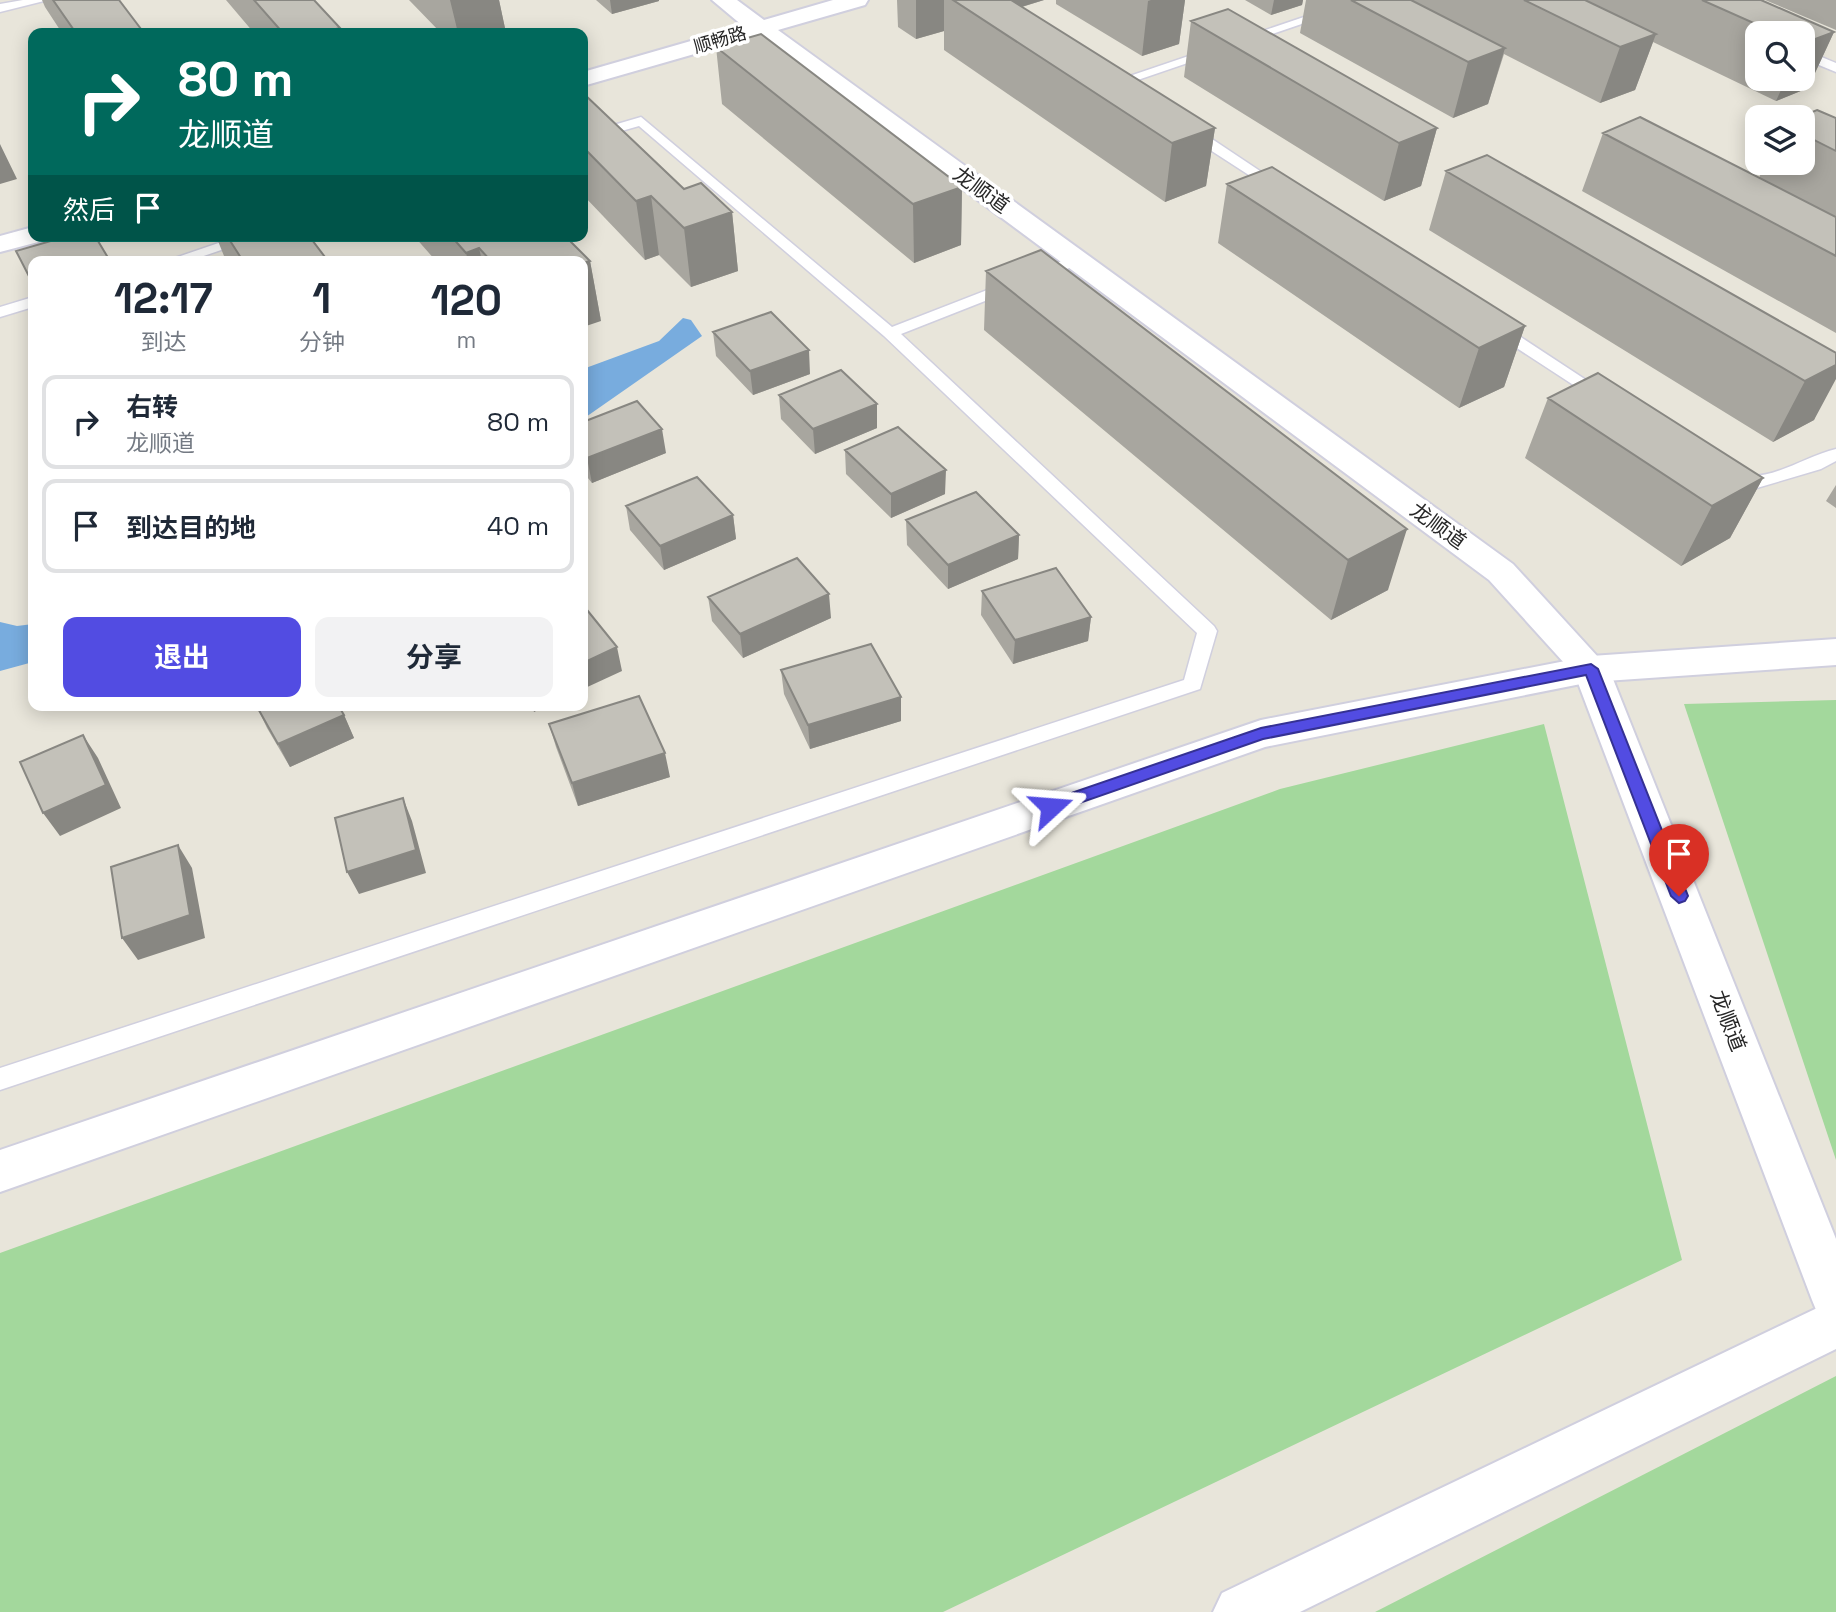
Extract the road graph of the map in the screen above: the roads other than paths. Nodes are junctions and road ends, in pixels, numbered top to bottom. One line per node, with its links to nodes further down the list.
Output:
1 (42, 0): 6 (lane)
2 (723, 0): 7 (street, 龙顺道)
3 (857, 0): 7 (street, 顺畅路)
4 (1366, 0): 5 (lane)
5 (1338, 3): 11 (lane)
6 (0, 8)
7 (761, 28): 10 (street, 顺畅路); 19 (street, 龙顺道)
8 (1815, 59): 9 (lane)
9 (1836, 68)
10 (588, 78)
11 (1138, 98)
12 (1173, 120): 14 (lane)
13 (588, 137): 23 (lane)
14 (1290, 195)
15 (28, 236): 17 (street)
16 (235, 242): 18 (lane)
17 (0, 244)
18 (189, 256)
19 (1077, 260): 23 (lane); 28 (street, 龙顺道)
20 (28, 304): 21 (lane)
21 (0, 312)
22 (1476, 314): 24 (lane)
23 (890, 333): 29 (lane)
24 (1616, 404)
25 (1836, 454): 26 (lane)
26 (1720, 471)
27 (1836, 652): 28 (street)
28 (1591, 669): 30 (street); 31 (street, 龙顺道)
29 (0, 1079)
30 (0, 1171)
31 (1836, 1300)
32 (1836, 1323): 33 (street)
33 (1241, 1612)

